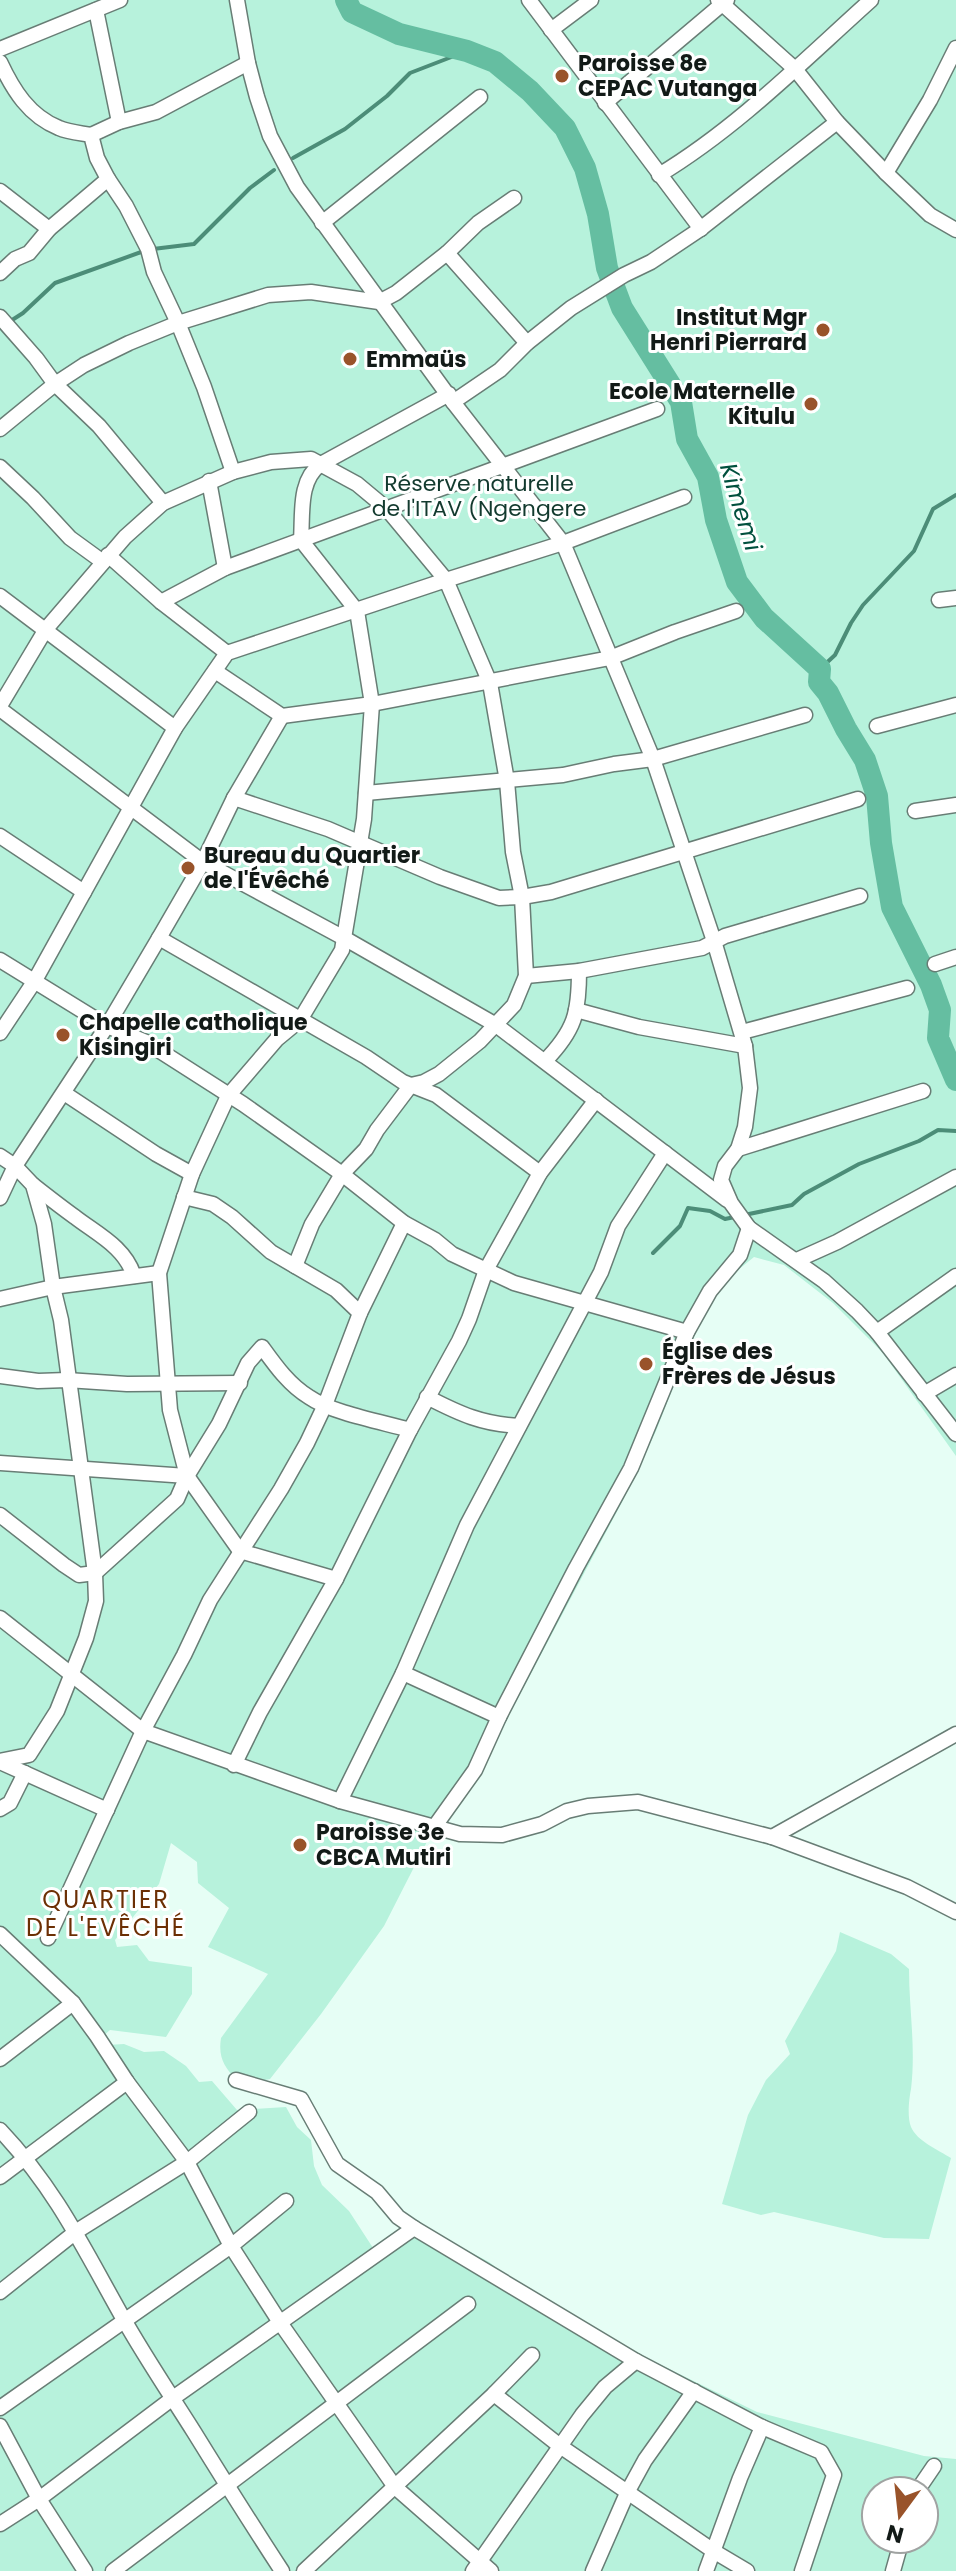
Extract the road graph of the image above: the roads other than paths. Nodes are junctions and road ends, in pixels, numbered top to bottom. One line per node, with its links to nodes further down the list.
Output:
1 (120, 0): 7 (street)
2 (237, 0): 12 (street)
3 (529, 0): 8 (street)
4 (591, 0): 8 (street)
5 (871, 0): 13 (street)
6 (722, 1): 13 (street); 15 (street)
7 (96, 10): 10 (street); 16 (street)
8 (551, 30): 15 (street)
9 (956, 48): 19 (street)
10 (0, 49)
11 (0, 62): 18 (street)
12 (248, 63): 16 (street); 24 (street)
13 (795, 69): 17 (street); 20 (street)
14 (480, 97): 24 (street)
15 (605, 103): 20 (street)
16 (119, 122): 18 (street)
17 (837, 122): 19 (street); 26 (street)
18 (91, 135): 21 (street)
19 (886, 173): 27 (street)
20 (659, 175): 26 (street)
21 (108, 179): 25 (street); 32 (street)
22 (0, 191): 25 (street)
23 (514, 198): 28 (street)
24 (322, 223): 30 (street)
25 (49, 229): 29 (street)
26 (701, 229): 33 (street)
27 (956, 230)
28 (447, 253): 30 (street); 33 (street)
29 (0, 273)
30 (379, 302): 32 (street); 35 (street)
31 (0, 317): 34 (street)
32 (178, 323): 34 (street); 41 (street)
33 (527, 343): 35 (street)
34 (55, 384): 37 (street); 44 (street)
35 (451, 398): 38 (street); 39 (street)
36 (657, 409): 39 (street)
37 (0, 429)
38 (321, 464): 41 (street); 45 (street); 46 (street)
39 (502, 465): 45 (street); 47 (street)
40 (0, 467): 48 (street)
41 (233, 472): 42 (street)
42 (209, 481): 44 (street); 49 (street)
43 (684, 497): 47 (street)
44 (163, 503): 48 (street)
45 (387, 509): 46 (street); 50 (street)
46 (301, 540): 49 (street); 55 (street)
47 (563, 543): 50 (street); 59 (street)
48 (105, 558): 54 (street); 57 (street)
49 (225, 568): 54 (street)
50 (446, 580): 55 (street); 61 (street)
51 (0, 596): 57 (street)
52 (956, 598): 53 (street)
53 (939, 600)
54 (161, 602): 58 (street)
55 (357, 611): 58 (street); 62 (street)
56 (736, 611): 59 (street)
57 (46, 629): 64 (street); 68 (street)
58 (227, 653): 60 (street)
59 (610, 658): 61 (street); 69 (street)
60 (215, 671): 66 (street); 68 (street)
61 (490, 683): 62 (street); 70 (street)
62 (372, 704): 66 (street); 71 (street)
63 (956, 705): 67 (street)
64 (0, 707): 75 (street)
65 (805, 715): 69 (street)
66 (282, 716): 72 (street)
67 (877, 726)
68 (175, 728): 75 (street)
69 (653, 759): 70 (street); 79 (street)
70 (507, 781): 71 (street); 83 (street)
71 (366, 793): 78 (street)
72 (234, 798): 78 (street); 80 (street)
73 (858, 799): 79 (street)
74 (956, 805): 76 (street)
75 (132, 809): 80 (street); 81 (street)
76 (915, 811)
77 (0, 836): 81 (street)
78 (360, 842): 83 (street); 85 (street)
79 (685, 853): 83 (street); 86 (street)
80 (203, 862): 84 (street); 85 (street)
81 (84, 892): 92 (street)
82 (860, 896): 86 (street)
83 (522, 897): 91 (street)
84 (159, 938): 95 (street); 97 (street)
85 (344, 938): 95 (street); 96 (street)
86 (714, 941): 90 (street); 99 (street)
87 (956, 957): 89 (street)
88 (0, 960): 92 (street)
89 (935, 964)
90 (579, 971): 91 (street); 94 (street)
91 (526, 976): 96 (street)
92 (34, 982): 97 (street); 98 (street)
93 (907, 988): 99 (street)
94 (576, 1010): 99 (street); 100 (street)
95 (300, 1020): 101 (street); 104 (street)
96 (496, 1025): 100 (street); 101 (street)
97 (107, 1026): 103 (street); 104 (street)
98 (0, 1033)
99 (744, 1039): 106 (street)
100 (545, 1061): 105 (street)
101 (411, 1085): 110 (street); 112 (street)
102 (923, 1091): 106 (street)
103 (64, 1093): 109 (street); 111 (street)
104 (228, 1096): 111 (street); 112 (street)
105 (596, 1100): 107 (street); 110 (street)
106 (738, 1149): 117 (street)
107 (665, 1153): 117 (street); 128 (street)
108 (0, 1156): 109 (street)
109 (15, 1166): 114 (street); 116 (street)
110 (540, 1173): 122 (street)
111 (192, 1174): 115 (street)
112 (342, 1174): 118 (street); 121 (street)
113 (956, 1177): 120 (street)
114 (33, 1185): 124 (street); 126 (street)
115 (184, 1197): 121 (street); 123 (street)
116 (0, 1198)
117 (731, 1203): 119 (street)
118 (404, 1223): 122 (street); 129 (street)
119 (749, 1228): 120 (street); 130 (street)
120 (797, 1260): 131 (street)
121 (295, 1266): 129 (street)
122 (486, 1270): 128 (street); 138 (street)
123 (159, 1273): 124 (street); 135 (street)
124 (134, 1276): 126 (street)
125 (956, 1276): 131 (street)
126 (53, 1287): 127 (street); 134 (street)
127 (0, 1299)
128 (585, 1302): 130 (street); 140 (street)
129 (360, 1313): 139 (street)
130 (687, 1332): 153 (street)
131 (877, 1332): 137 (street)
132 (956, 1375): 137 (street)
133 (0, 1376): 134 (street)
134 (67, 1380): 135 (street); 144 (street)
135 (167, 1382): 136 (street); 145 (street)
136 (240, 1383): 139 (street); 145 (street)
137 (924, 1394): 142 (street)
138 (427, 1397): 140 (street); 141 (street)
139 (325, 1405): 141 (street); 147 (street)
140 (519, 1426): 152 (street)
141 (410, 1430): 149 (street)
142 (956, 1434)
143 (0, 1463): 144 (street)
144 (82, 1469): 145 (street); 148 (street)
145 (187, 1476): 147 (street); 148 (street)
146 (0, 1515): 148 (street)
147 (240, 1551): 149 (street); 154 (street)
148 (95, 1573): 151 (street)
149 (336, 1579): 157 (street)
150 (0, 1618): 151 (street)
151 (72, 1673): 154 (street); 156 (street)
152 (403, 1673): 153 (street); 159 (street)
153 (499, 1717): 162 (street)
154 (143, 1731): 157 (street); 161 (street)
155 (956, 1734): 163 (street)
156 (0, 1761): 158 (street)
157 (234, 1765): 159 (street)
158 (25, 1773): 160 (street); 161 (street)
159 (340, 1801): 162 (street)
160 (0, 1809)
161 (107, 1810): 166 (street)
162 (435, 1826): 163 (street)
163 (772, 1837): 164 (street)
164 (956, 1912)
165 (1, 1937): 167 (street)
166 (48, 1938)
167 (73, 2003): 168 (street); 170 (street)
168 (0, 2059)
169 (236, 2080): 177 (street)
170 (127, 2082): 173 (street); 174 (street)
171 (249, 2112): 174 (street)
172 (0, 2130): 173 (street)
173 (27, 2158): 175 (street); 178 (street)
174 (187, 2162): 178 (street); 179 (street)
175 (0, 2177)
176 (286, 2201): 179 (street)
177 (414, 2228): 183 (street); 185 (street)
178 (77, 2231): 180 (street); 182 (street)
179 (231, 2246): 182 (street); 183 (street)
180 (0, 2292)
181 (468, 2304): 189 (street)
182 (124, 2319): 188 (street); 190 (street)
183 (281, 2324): 188 (street); 189 (street)
184 (532, 2355): 187 (street)
185 (636, 2361): 186 (street); 193 (street)
186 (694, 2391): 192 (street); 198 (street)
187 (494, 2394): 193 (street); 197 (street)
188 (173, 2398): 196 (street); 199 (street)
189 (338, 2404): 196 (street); 197 (street)
190 (0, 2408)
191 (0, 2426): 199 (street)
192 (762, 2427): 201 (street); 210 (street)
193 (560, 2446): 198 (street); 202 (street)
194 (934, 2466): 195 (street)
195 (928, 2475)
196 (228, 2485): 204 (street); 205 (street)
197 (395, 2487): 202 (street); 206 (street)
198 (628, 2491): 201 (street); 207 (street)
199 (39, 2499): 200 (street); 203 (street)
200 (0, 2524)
201 (715, 2552): 208 (street); 209 (street)
202 (481, 2568)
203 (85, 2571)
204 (113, 2571)
205 (282, 2571)
206 (304, 2571)
207 (593, 2571)
208 (706, 2571)
209 (747, 2571)
210 (802, 2571)

